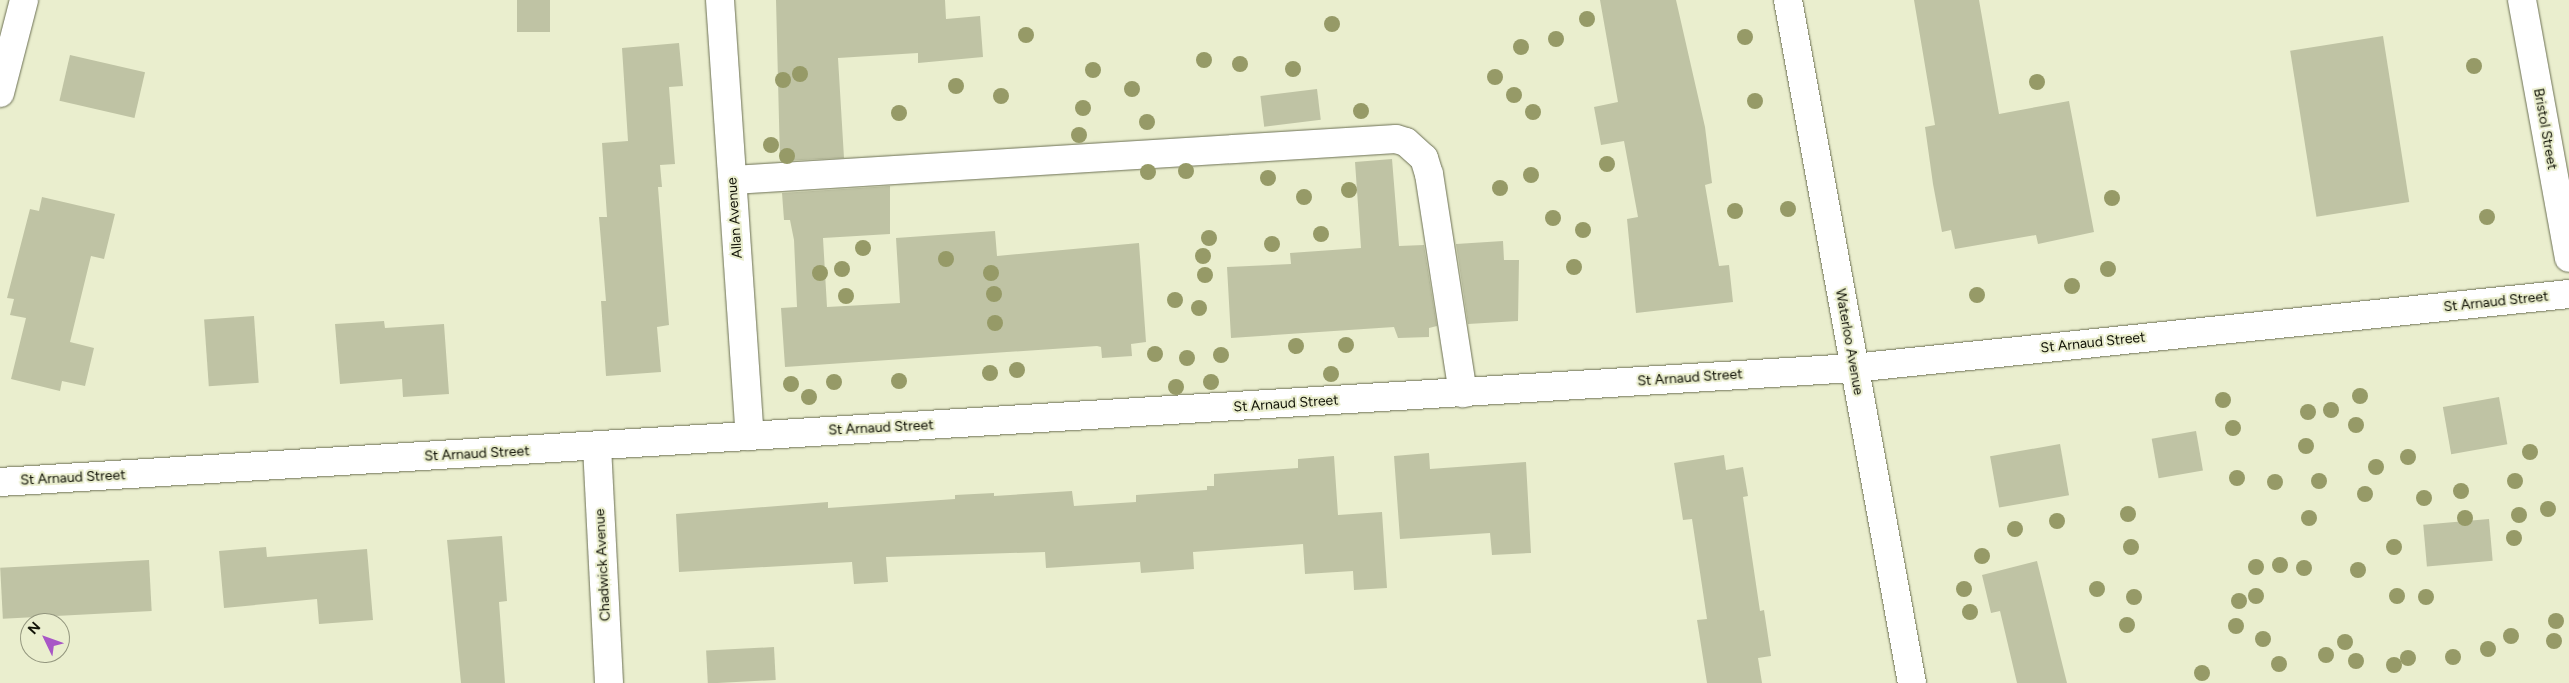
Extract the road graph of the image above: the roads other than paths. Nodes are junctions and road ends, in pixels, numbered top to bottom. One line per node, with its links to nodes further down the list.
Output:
1 (24, 0): 5 (street)
2 (720, 0): 6 (street, Allan Avenue)
3 (1788, 0): 9 (street, Waterloo Avenue)
4 (2522, 0): 7 (street, Bristol Street)
5 (0, 94)
6 (732, 180): 10 (street); 11 (street, Allan Avenue)
7 (2569, 258)
8 (2569, 294): 9 (street, St Arnaud Street)
9 (1854, 368): 10 (street, St Arnaud Street); 15 (street, Waterloo Avenue)
10 (1463, 393): 11 (street, St Arnaud Street)
11 (750, 436): 12 (street, St Arnaud Street)
12 (597, 446): 13 (street, St Arnaud Street); 14 (street, Chadwick Avenue)
13 (0, 482)
14 (609, 683)
15 (1912, 683)

